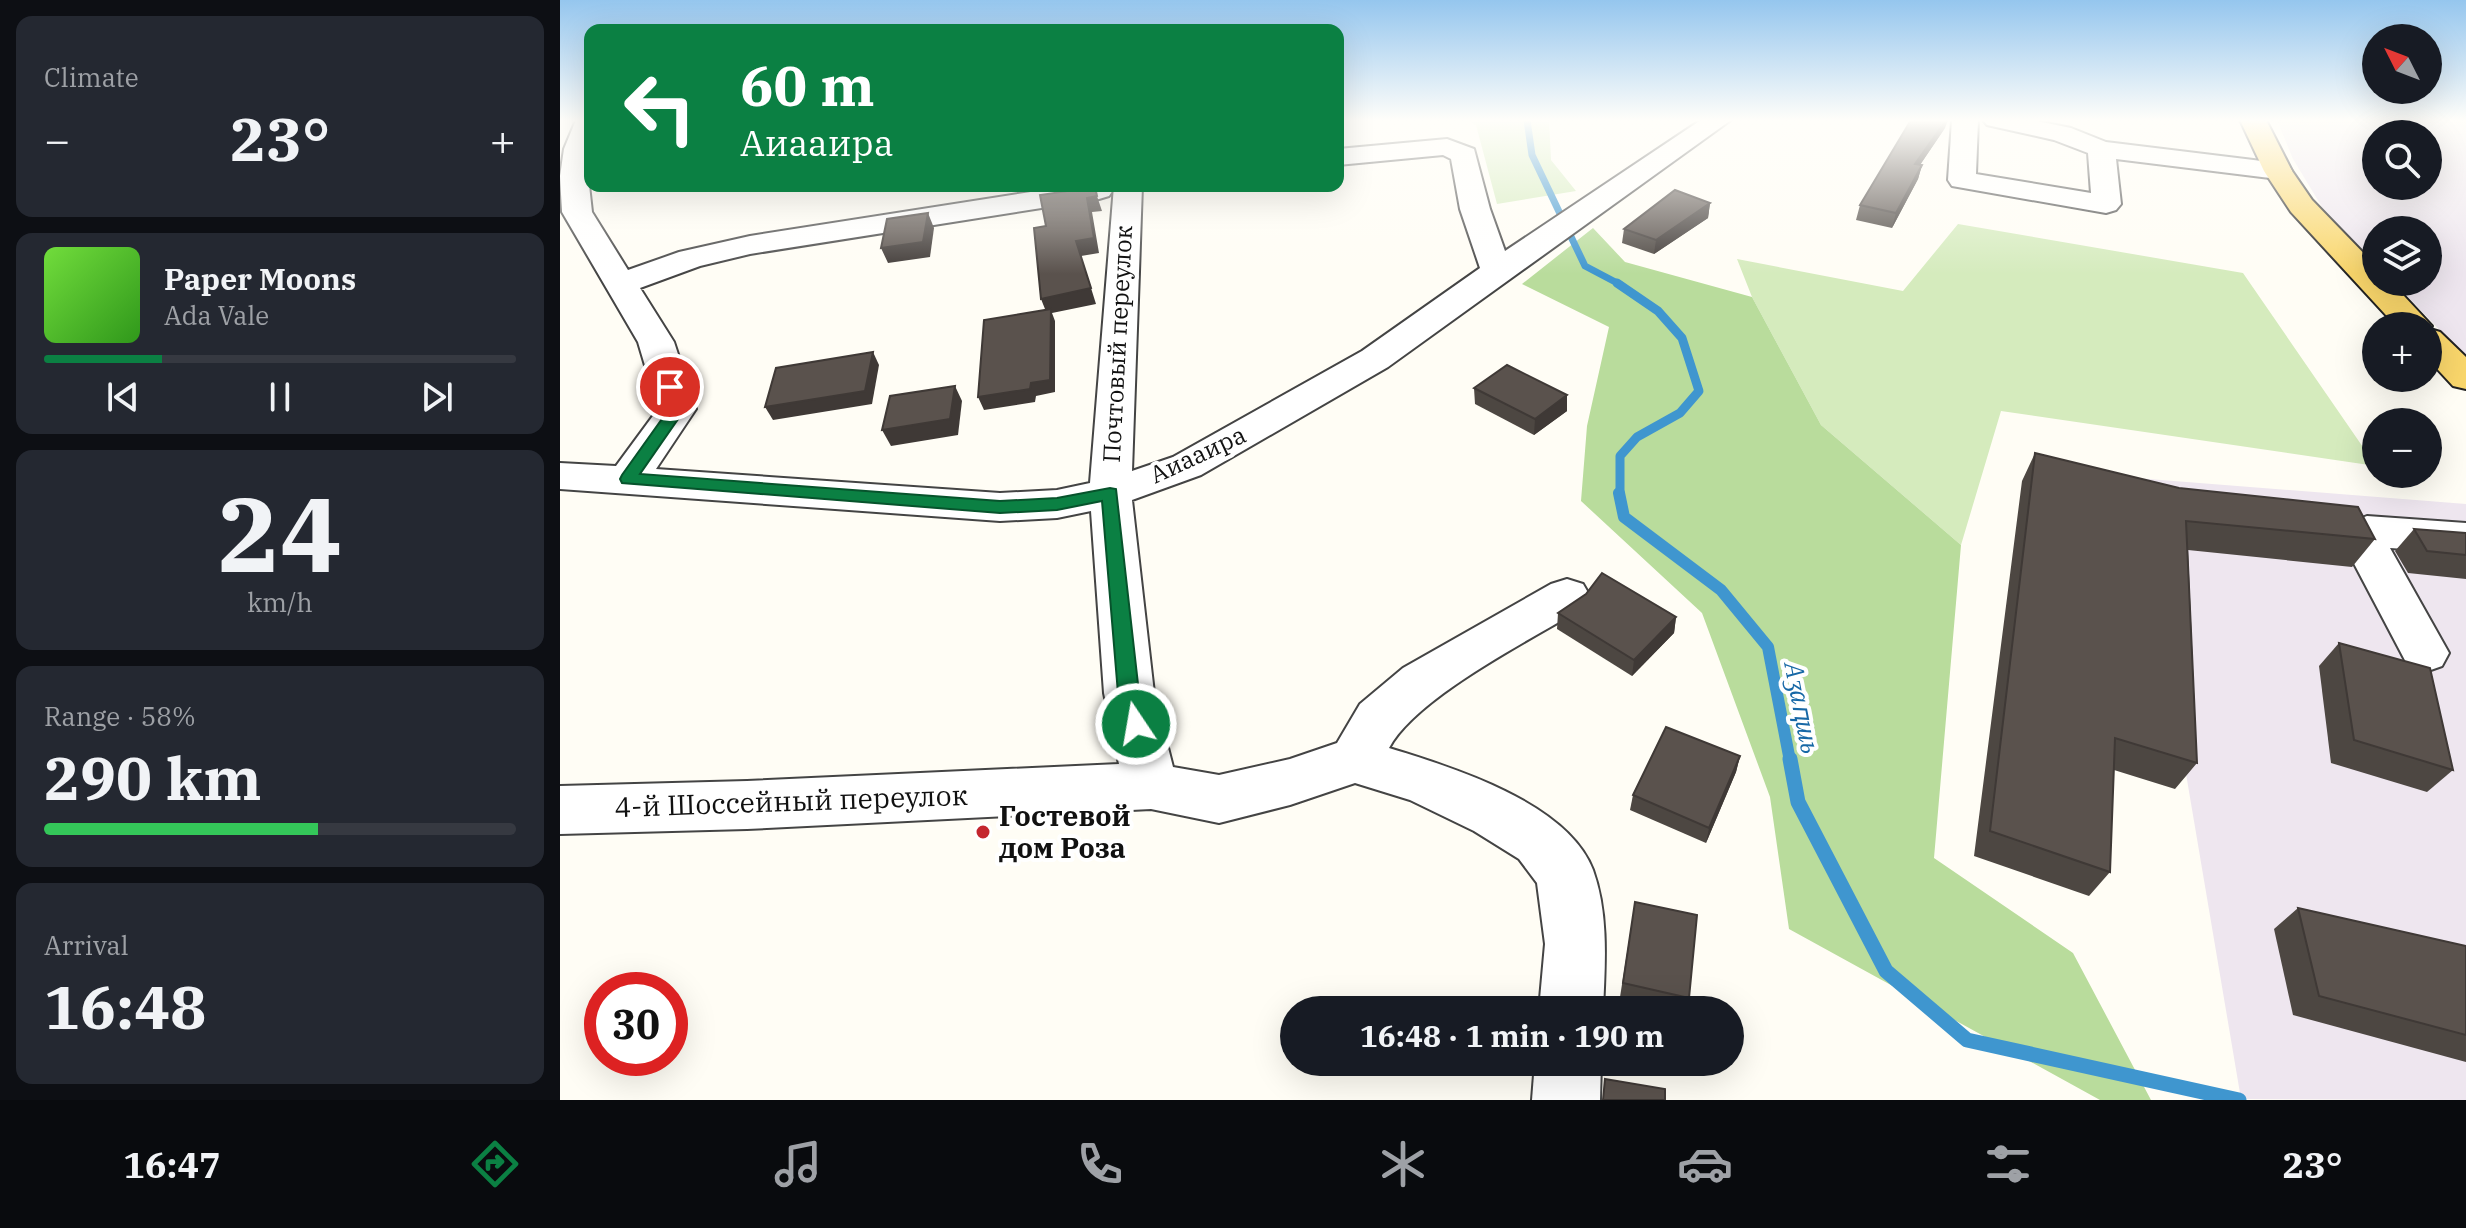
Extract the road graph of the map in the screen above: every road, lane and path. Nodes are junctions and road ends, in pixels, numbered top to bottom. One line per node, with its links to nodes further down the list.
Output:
1 (575, 171): 10 (street)
2 (1467, 171): 9 (street)
3 (1644, 171): 9 (street, Аиааира)
4 (1962, 171): 5 (street)
5 (2103, 171)
6 (2278, 171): 11 (main road)
7 (1088, 192): 10 (street)
8 (1126, 192): 16 (street, Почтовый переулок)
9 (1497, 271): 16 (street, Аиааира)
10 (620, 284): 15 (street)
11 (2401, 312)
12 (2442, 353): 13 (main road)
13 (2466, 378)
14 (560, 476): 15 (street, Аиааира)
15 (628, 479): 16 (street, Аиааира)
16 (1110, 493): 21 (street, Почтовый переулок)
17 (2466, 538): 19 (street)
18 (1567, 596): 20 (street)
19 (2425, 653)
20 (1355, 760): 21 (street, 4-й Шоссейный переулок); 23 (street)
21 (1151, 786): 22 (street, 4-й Шоссейный переулок)
22 (560, 810)
23 (1572, 996)
24 (1567, 1076): 25 (street)
25 (1566, 1100)

